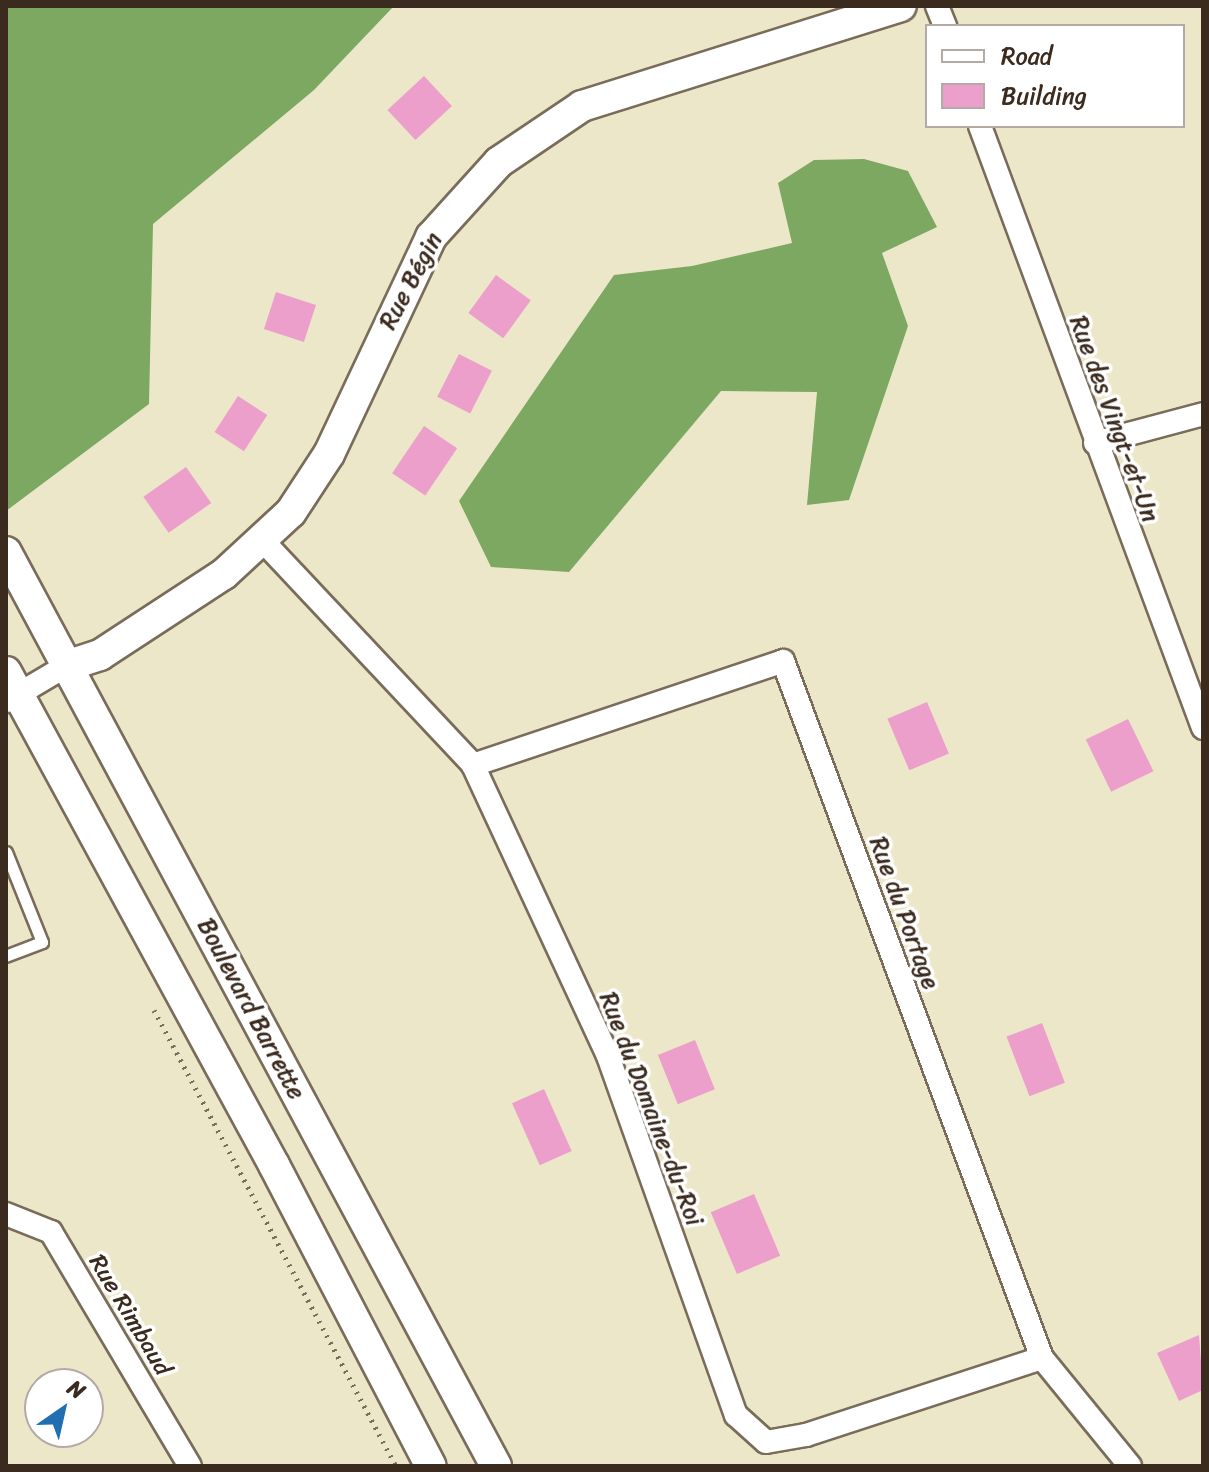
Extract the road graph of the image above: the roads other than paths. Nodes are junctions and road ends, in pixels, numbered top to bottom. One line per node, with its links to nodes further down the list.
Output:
1 (901, 6): 5 (main road, Rue Bégin)
2 (981, 128): 4 (street, Rue des Vingt-et-Un)
3 (1203, 414): 4 (street)
4 (1095, 443): 9 (street, Rue des Vingt-et-Un)
5 (263, 541): 7 (main road, Rue Bégin); 10 (street, Rue du Domaine-du-Roi)
6 (6, 552): 7 (main road, Boulevard Barrette)
7 (66, 666): 8 (street); 17 (main road, Boulevard Barrette)
8 (10, 690): 16 (main road)
9 (1203, 728)
10 (473, 765): 14 (street, Rue du Domaine-du-Roi); 14 (street, Rue du Portage)
11 (6, 852): 12 (lane)
12 (6, 956)
13 (6, 1214): 15 (street, Rue Rimbaud)
14 (1042, 1358): 18 (street, Rue du Portage)
15 (186, 1465)
16 (431, 1466)
17 (496, 1466)
18 (1130, 1466)

